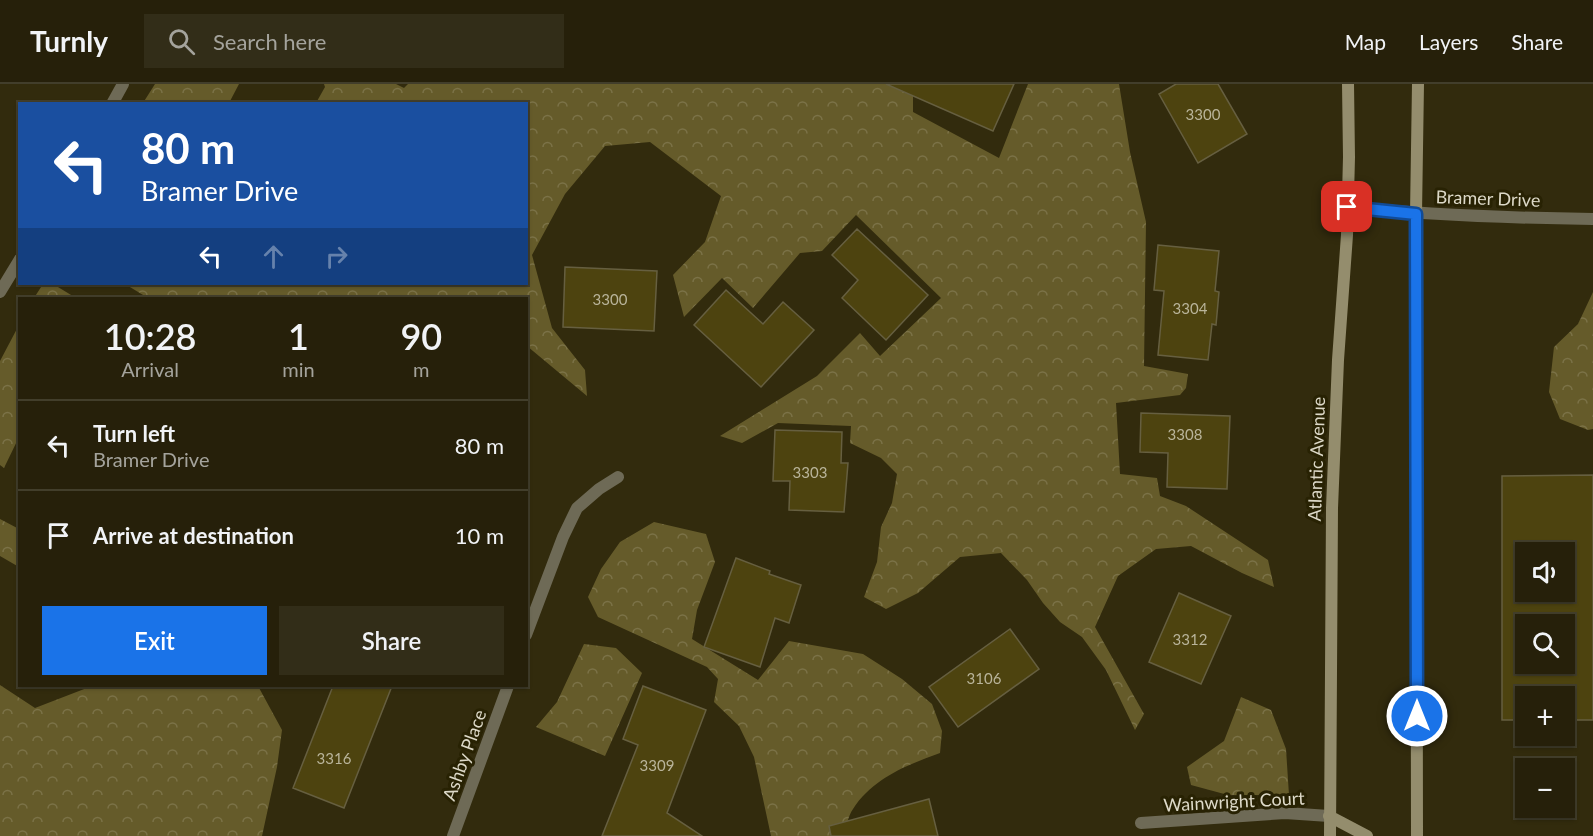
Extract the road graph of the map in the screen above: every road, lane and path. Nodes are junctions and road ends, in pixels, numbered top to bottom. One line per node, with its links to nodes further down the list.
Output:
1 (123, 84): 4 (street)
2 (1348, 84): 5 (main road, Atlantic Avenue)
3 (1418, 84): 6 (main road)
4 (113, 102)
5 (1347, 207): 6 (street, Bramer Drive); 13 (main road, Atlantic Avenue)
6 (1416, 214): 7 (street, Bramer Drive); 18 (main road)
7 (1593, 219)
8 (18, 262): 9 (street)
9 (0, 292)
10 (618, 477): 11 (street)
11 (528, 630)
12 (508, 687): 15 (street, Ashby Place)
13 (1329, 816): 14 (street, Wainwright Court); 16 (main road, Atlantic Avenue); 17 (main road)
14 (1142, 824)
15 (453, 836)
16 (1330, 836)
17 (1367, 836)
18 (1417, 836)

